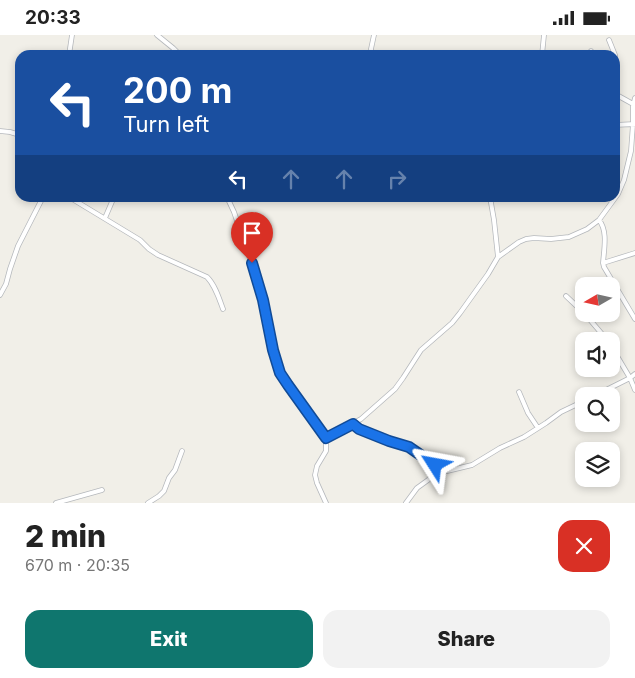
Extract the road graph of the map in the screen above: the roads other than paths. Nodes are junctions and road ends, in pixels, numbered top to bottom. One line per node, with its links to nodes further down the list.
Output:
1 (72, 35): 6 (street)
2 (157, 35): 7 (street)
3 (374, 35): 8 (street)
4 (544, 35): 9 (street)
5 (609, 39): 10 (street)
6 (69, 50)
7 (175, 50)
8 (370, 50)
9 (542, 50)
10 (613, 50)
11 (620, 97): 13 (street)
12 (635, 98): 13 (street)
13 (633, 104): 14 (street)
14 (634, 124): 15 (street); 18 (street)
15 (620, 125)
16 (0, 131): 17 (street)
17 (15, 134)
18 (633, 151): 19 (street)
19 (620, 189)
20 (40, 202): 31 (street)
21 (78, 202): 26 (street)
22 (112, 202): 26 (street)
23 (229, 202): 45 (street)
24 (491, 202): 29 (street)
25 (612, 202): 27 (street)
26 (105, 218): 34 (street)
27 (599, 221): 29 (street); 30 (street)
28 (635, 253): 30 (street)
29 (498, 257): 43 (street)
30 (603, 263): 35 (street)
31 (0, 295)
32 (566, 296): 33 (street)
33 (575, 304)
34 (223, 309)
35 (635, 319)
36 (620, 361): 38 (street)
37 (635, 374): 38 (street)
38 (630, 378): 39 (street); 40 (street)
39 (612, 387)
40 (635, 390)
41 (519, 392): 44 (street)
42 (575, 405): 44 (street)
43 (353, 424): 45 (street); 47 (street)
44 (538, 429): 47 (street)
45 (326, 438): 51 (street)
46 (182, 451): 50 (street)
47 (450, 470): 52 (street)
48 (102, 490): 49 (street)
49 (56, 503)
50 (148, 503)
51 (326, 503)
52 (406, 503)

